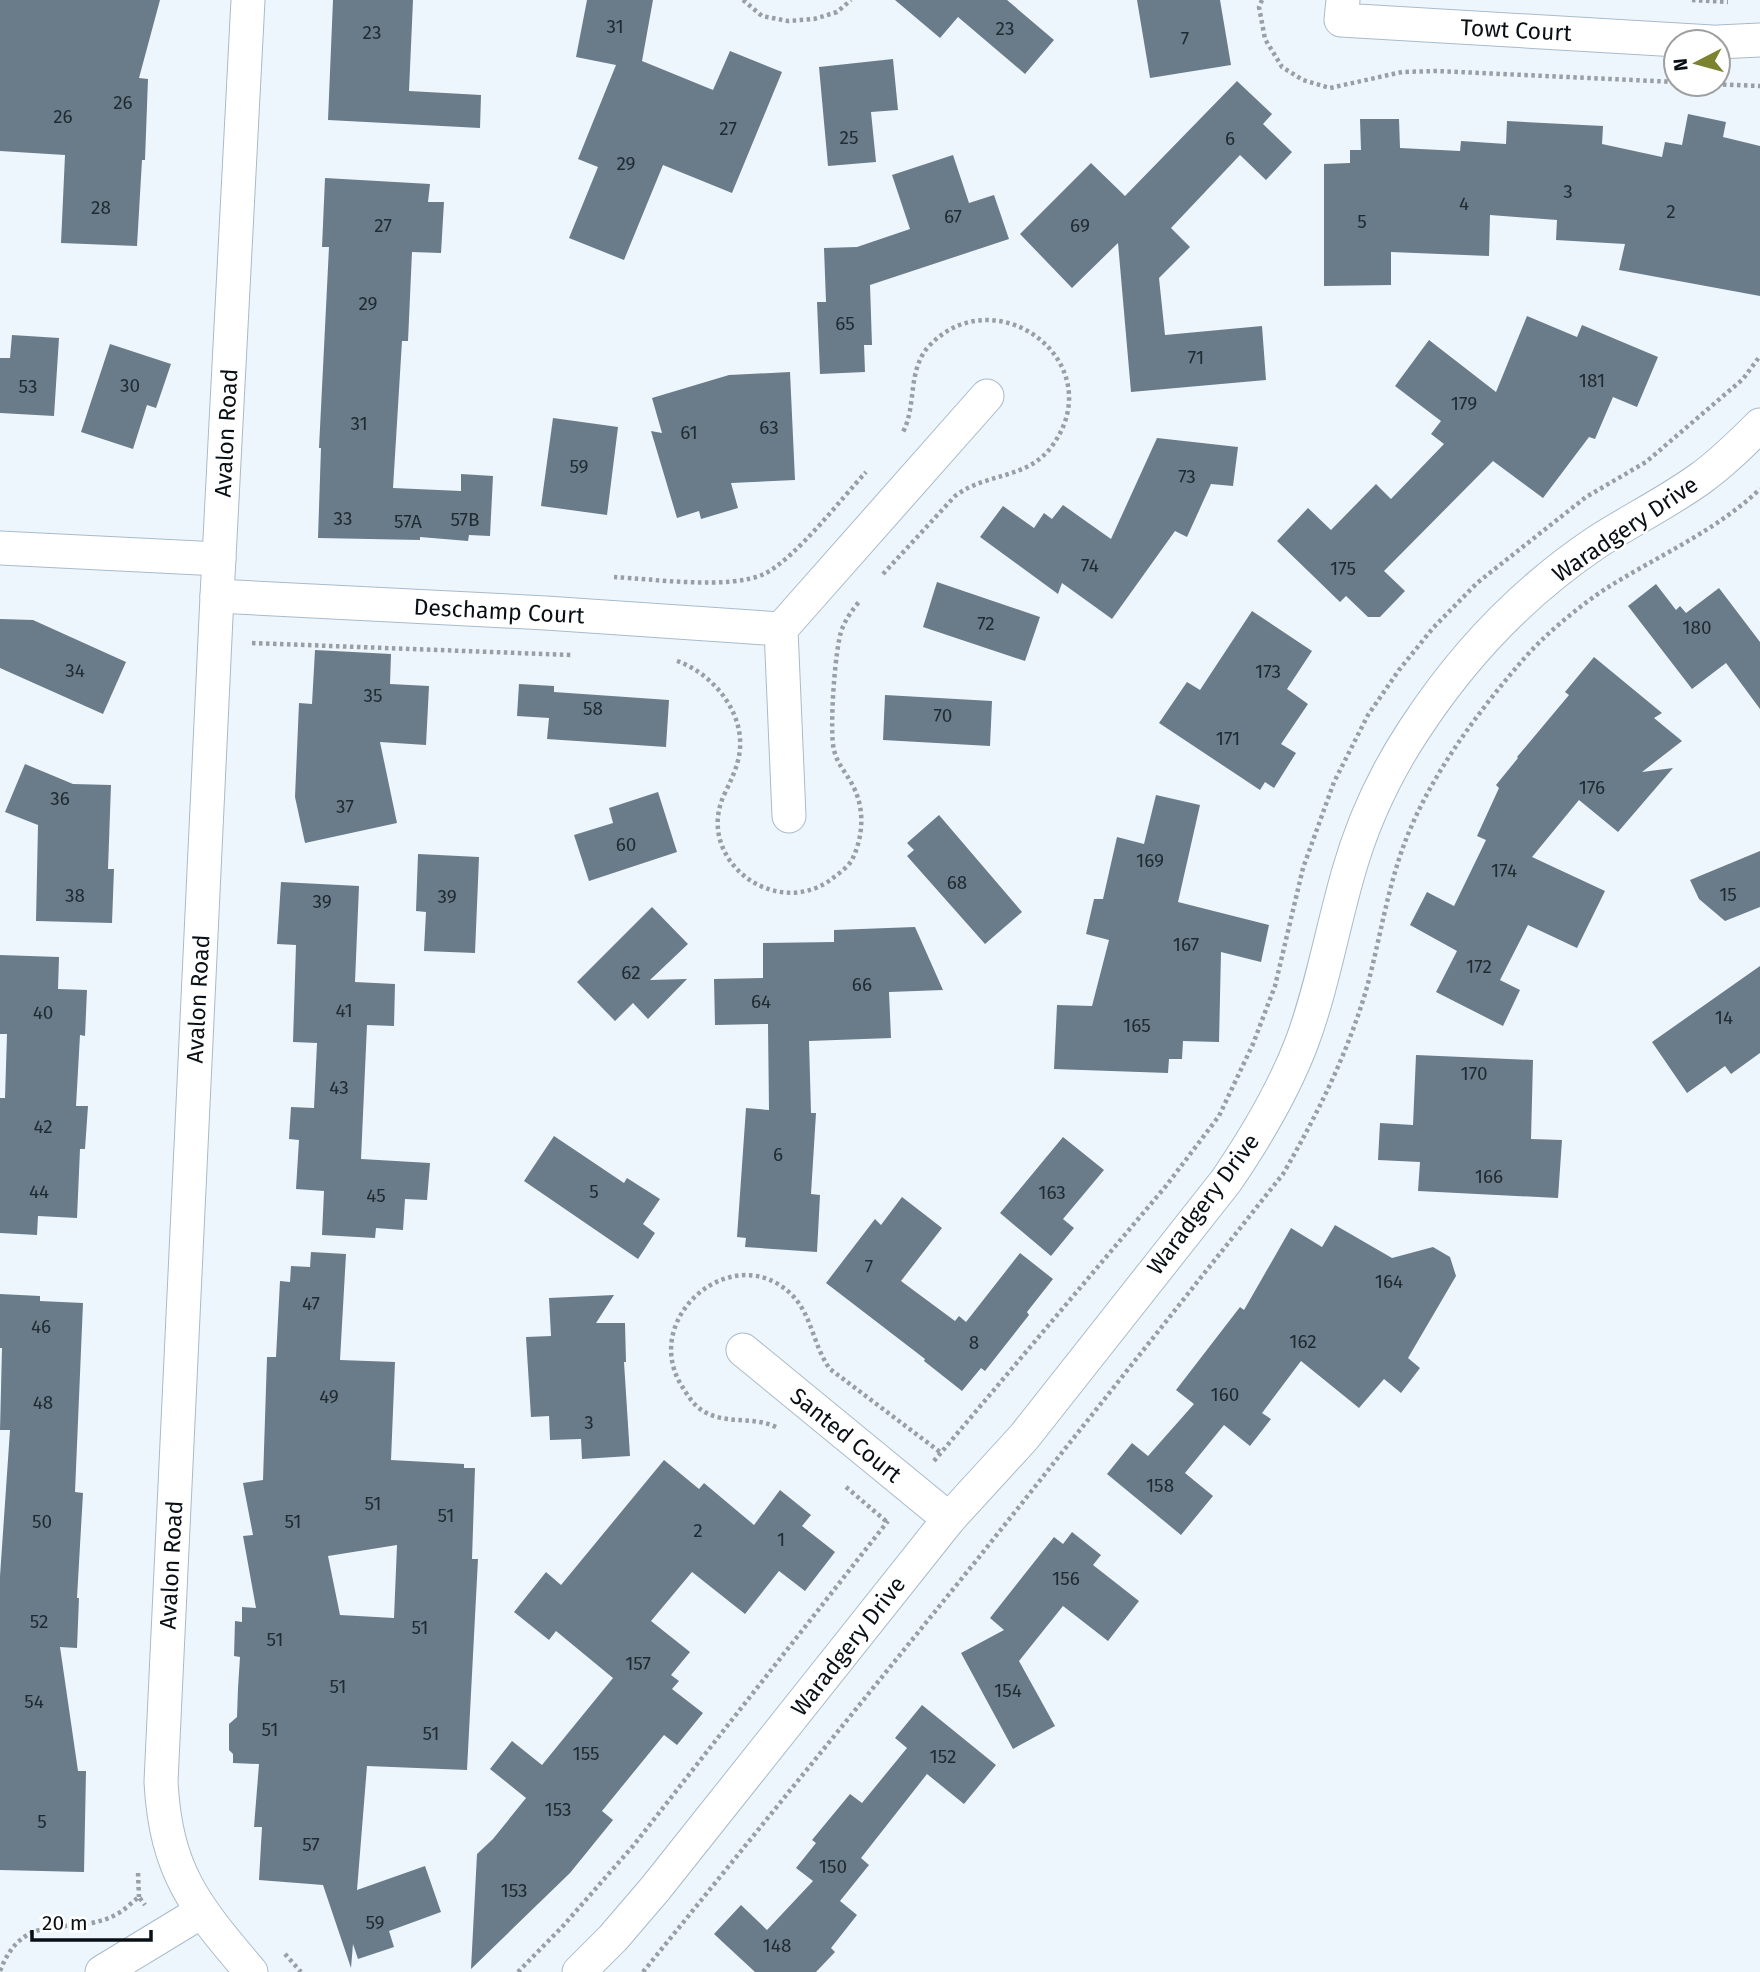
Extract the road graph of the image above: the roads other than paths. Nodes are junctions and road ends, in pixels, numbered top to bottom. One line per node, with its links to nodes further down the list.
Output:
1 (248, 0): 11 (street, Avalon Road)
2 (1343, 0): 3 (street, Towt Court)
3 (1662, 39)
4 (1760, 40): 5 (street, Towt Court)
5 (1732, 41)
6 (1732, 45): 7 (street, Towt Court)
7 (1760, 51)
8 (987, 396): 13 (street)
9 (1760, 425): 16 (street, Waradgery Drive)
10 (0, 548): 11 (street)
11 (219, 559): 12 (street, Avalon Road)
12 (216, 596): 13 (street, Deschamp Court); 17 (street, Avalon Road)
13 (781, 629): 14 (street)
14 (789, 816)
15 (744, 1350): 16 (street, Santed Court)
16 (948, 1519): 20 (street, Waradgery Drive)
17 (201, 1912): 18 (street); 19 (street, Avalon Road)
18 (102, 1972)
19 (251, 1972)
20 (579, 1972)

